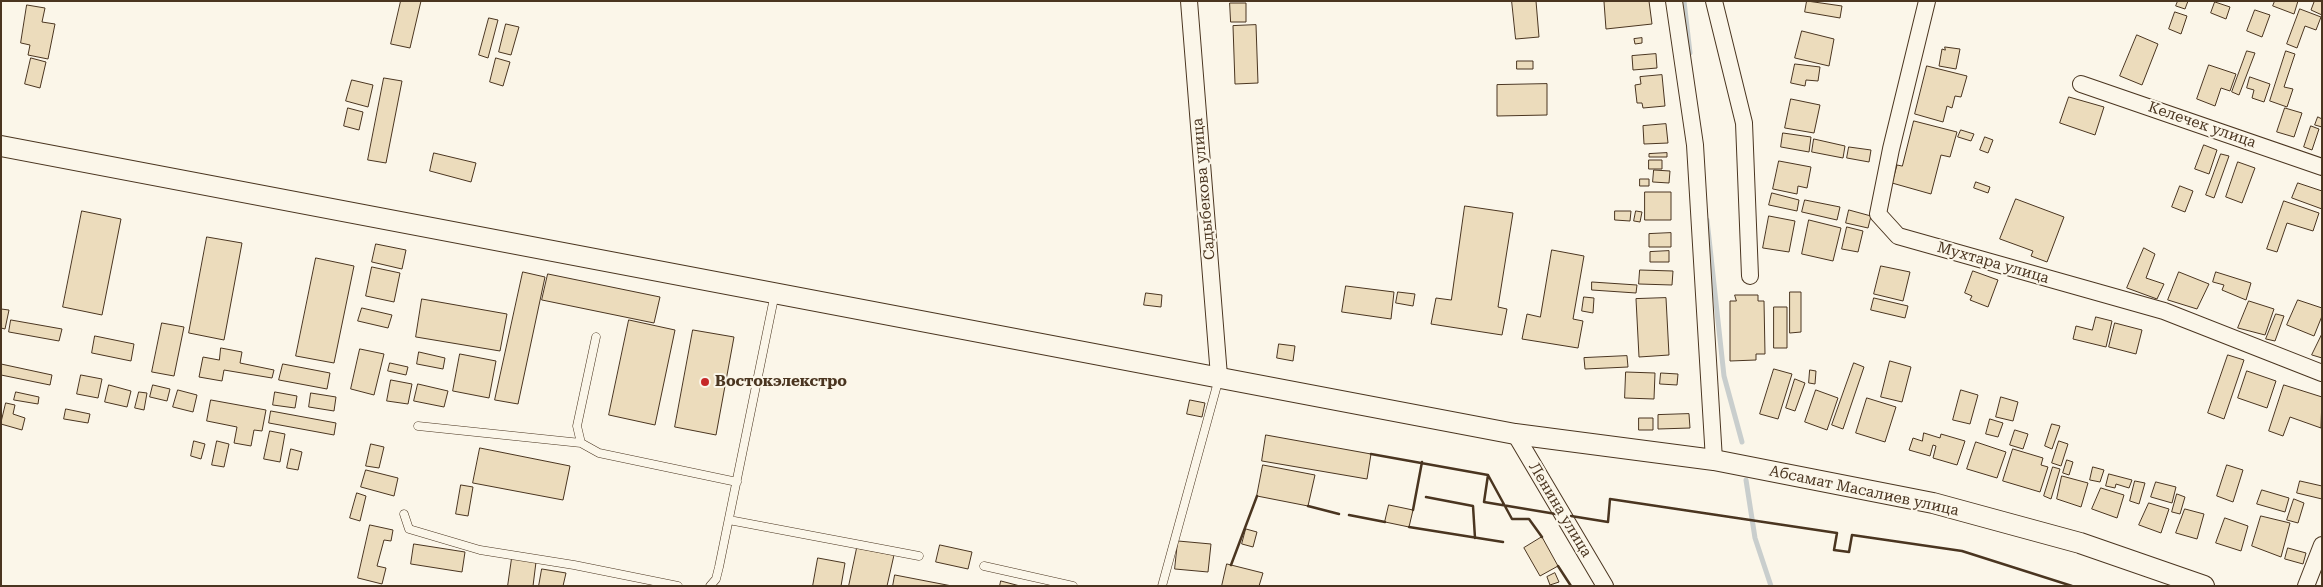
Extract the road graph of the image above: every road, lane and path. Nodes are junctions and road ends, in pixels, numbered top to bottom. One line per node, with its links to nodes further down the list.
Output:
1 (1189, 1): 12 (street, Садыбекова улица)
2 (1674, 1): 16 (street)
3 (1714, 1): 8 (street)
4 (1927, 1): 11 (street, Мухтара улица)
5 (2081, 84): 7 (street, Келечек улица)
6 (1, 146): 9 (street, Абсамат Масалиев улица)
7 (2322, 167)
8 (1750, 276)
9 (775, 293): 12 (street, Абсамат Масалиев улица); 17 (lane)
10 (596, 337): 15 (lane)
11 (2322, 373)
12 (1219, 376): 14 (street, Абсамат Масалиев улица); 26 (lane)
13 (418, 426): 15 (lane)
14 (1515, 434): 16 (street, Абсамат Масалиев улица); 27 (street, Ленина улица)
15 (581, 444): 17 (lane)
16 (1714, 460): 28 (street, Абсамат Масалиев улица)
17 (737, 482): 19 (lane)
18 (404, 514): 23 (lane)
19 (729, 520): 21 (lane); 24 (lane)
20 (2322, 545): 29 (street)
21 (919, 556)
22 (984, 566): 25 (lane)
23 (678, 586)
24 (710, 586)
25 (1073, 586)
26 (1162, 586)
27 (1605, 586)
28 (2204, 586)
29 (2306, 586)

